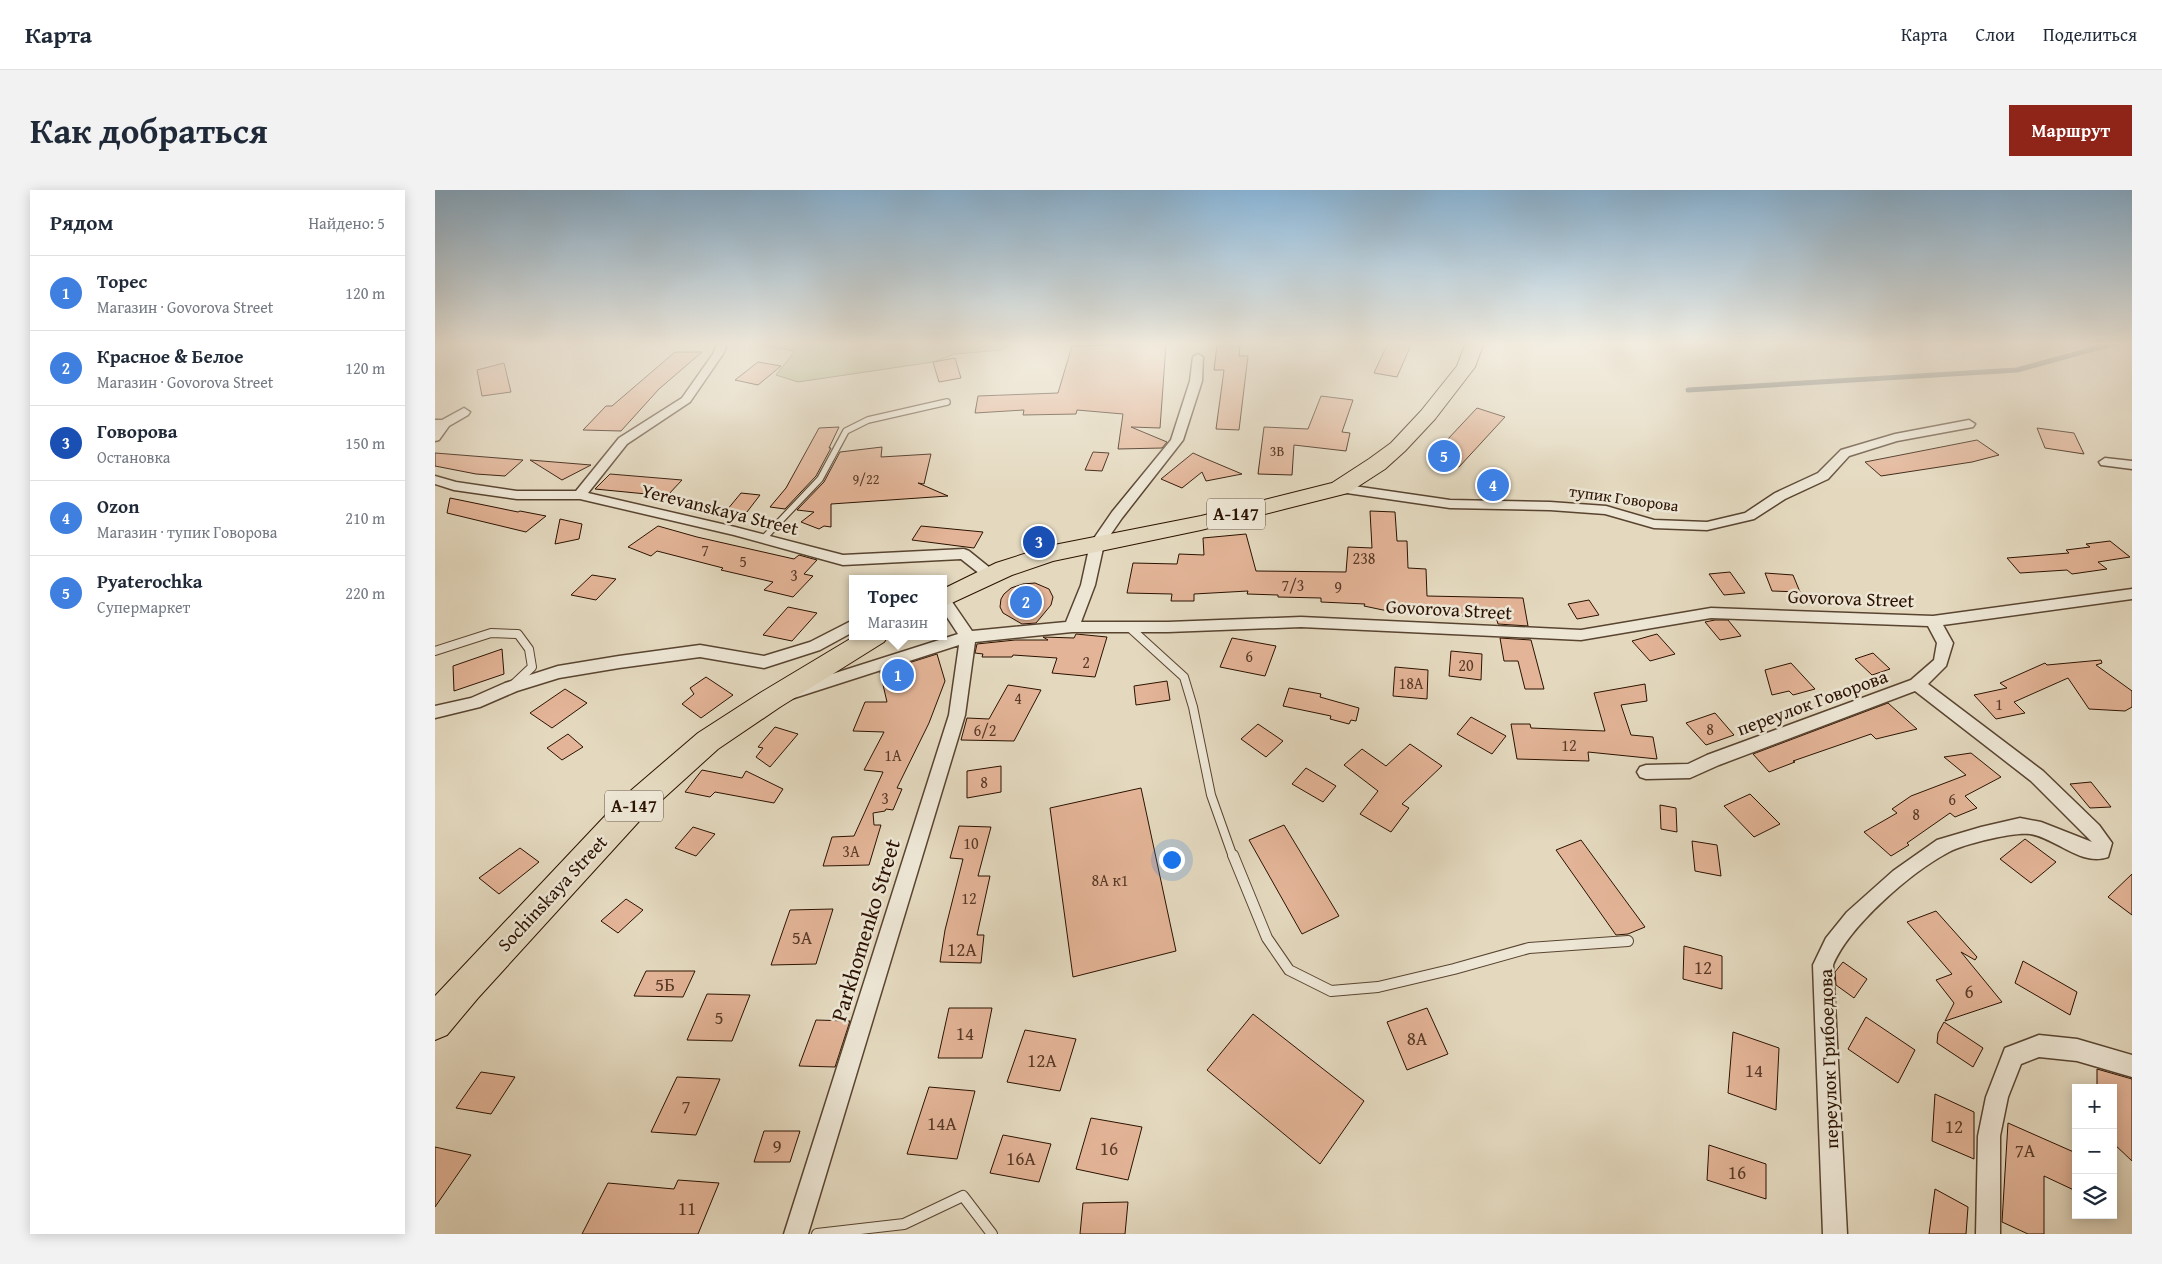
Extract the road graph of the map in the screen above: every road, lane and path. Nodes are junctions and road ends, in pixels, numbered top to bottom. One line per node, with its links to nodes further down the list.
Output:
1 (690, 394): 9 (street)
2 (1192, 394): 16 (street)
3 (1445, 394): 13 (highway, А-147)
4 (947, 402): 15 (lane)
5 (464, 412): 6 (street)
6 (440, 424): 8 (street)
7 (1969, 424): 13 (street, тупик Говорова)
8 (435, 437)
9 (623, 441): 14 (street)
10 (2105, 462): 11 (street)
11 (2132, 465)
12 (435, 480): 14 (street, Yerevanskaya Street)
13 (1340, 488): 16 (highway, А-147)
14 (580, 495): 15 (street, Yerevanskaya Street)
15 (764, 538): 17 (street, Yerevanskaya Street)
16 (1097, 544): 17 (highway, А-147); 23 (street)
17 (990, 575): 19 (highway, А-147)
18 (2132, 594): 21 (street, Govorova Street)
19 (947, 597)
20 (947, 605): 25 (street)
21 (1933, 621): 24 (street, Govorova Street); 28 (street, переулок Говорова)
22 (849, 627): 29 (street)
23 (1072, 627): 24 (street, Govorova Street); 25 (street, Govorova Street)
24 (1129, 627): 33 (lane)
25 (968, 636): 30 (street, Govorova Street); 36 (street, Parkhomenko Street)
26 (868, 640): 30 (highway, Sochinskaya Street / А-147)
27 (435, 650): 29 (lane)
28 (1917, 684): 32 (street, переулок Говорова); 39 (street, переулок Грибоедова)
29 (511, 687): 31 (street)
30 (770, 700): 34 (highway, Sochinskaya Street / А-147)
31 (435, 712)
32 (1645, 772)
33 (1627, 941)
34 (435, 1023)
35 (2132, 1066): 40 (street)
36 (796, 1234)
37 (817, 1234): 38 (lane)
38 (992, 1234)
39 (1835, 1234)
40 (1988, 1234)

